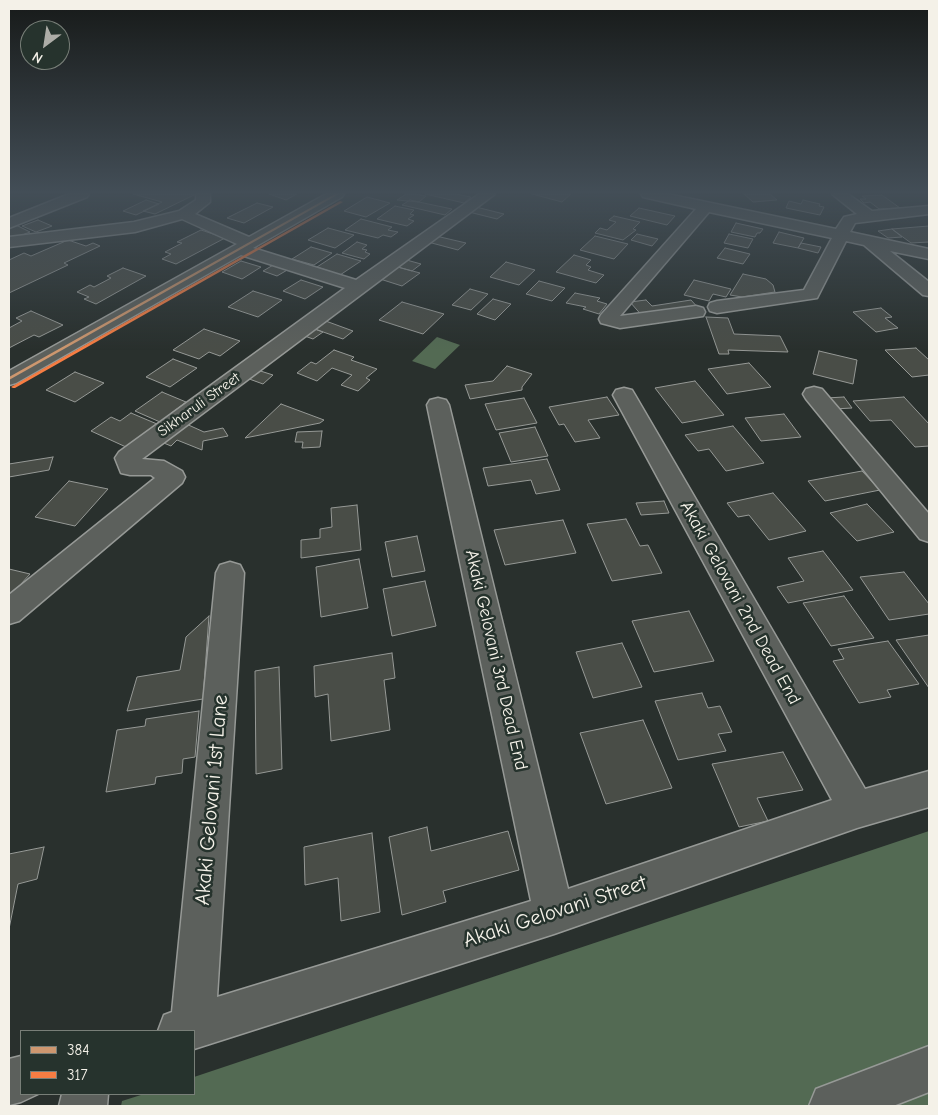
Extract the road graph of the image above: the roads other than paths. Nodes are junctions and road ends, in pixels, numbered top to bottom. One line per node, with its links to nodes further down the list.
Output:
1 (236, 246): 14 (street)
2 (237, 246): 15 (street)
3 (250, 246): 10 (street)
4 (415, 246): 10 (street, Sikharuli Street)
5 (671, 246): 13 (street)
6 (836, 246): 12 (street)
7 (875, 246): 11 (street)
8 (892, 246): 9 (street)
9 (929, 254)
10 (358, 287): 21 (street, Sikharuli Street)
11 (929, 291)
12 (717, 307)
13 (696, 312)
14 (44, 340)
15 (9, 379)
16 (814, 394): 19 (street)
17 (624, 395): 23 (street, Akaki Gelovani 2nd Dead End)
18 (438, 406): 24 (street, Akaki Gelovani 3rd Dead End)
19 (929, 532)
20 (230, 573): 25 (street, Akaki Gelovani 1st Lane)
21 (9, 612)
22 (929, 788): 23 (street, Akaki Gelovani Street)
23 (857, 810): 24 (street, Akaki Gelovani Street)
24 (554, 914): 25 (street, Akaki Gelovani Street)
25 (186, 1029)
26 (929, 1068): 27 (street)
27 (833, 1106)

